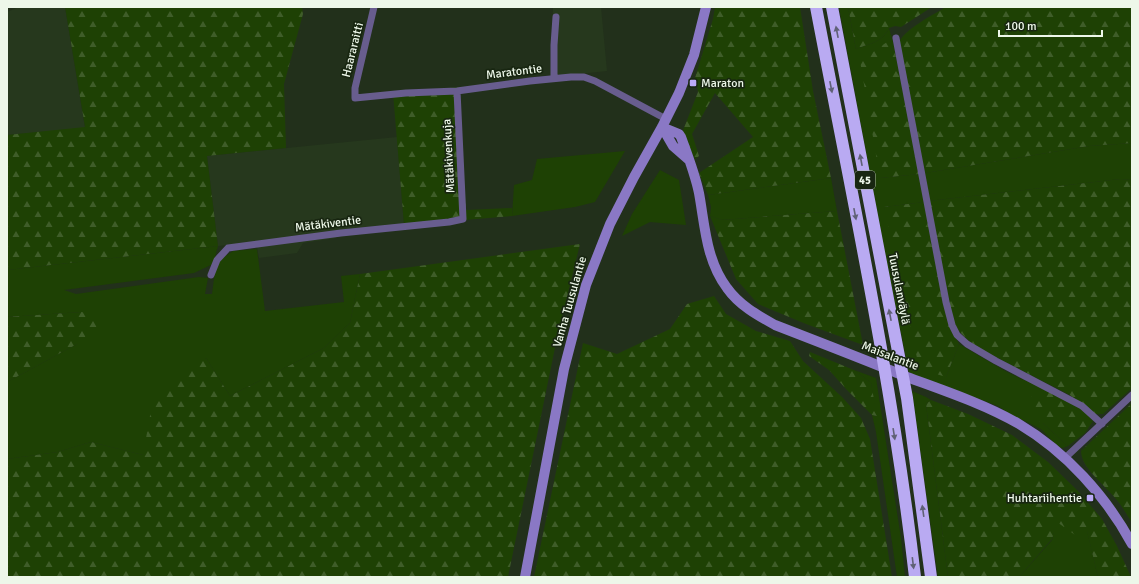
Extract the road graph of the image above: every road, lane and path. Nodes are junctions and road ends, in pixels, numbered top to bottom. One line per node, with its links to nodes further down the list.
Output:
1 (374, 7): 9 (street, Haararaitti)
2 (706, 7): 10 (main road, Vanha Tuusulantie)
3 (816, 7): 18 (highway, 45, one-way to 18)
4 (832, 7): 19 (highway, Tuusulanväylä / 45, one-way to 4)
5 (556, 17): 7 (street)
6 (896, 38): 14 (street)
7 (554, 78): 8 (street, Maratontie); 10 (street, Maratontie)
8 (457, 91): 9 (street, Maratontie); 11 (street, Mätäkivenkuja)
9 (355, 98)
10 (664, 123): 15 (main road, Maisalantie); 17 (main road, Vanha Tuusulantie)
11 (463, 219): 12 (street, Mätäkiventie)
12 (211, 275)
13 (1132, 395): 14 (street)
14 (1102, 424): 15 (street)
15 (1065, 458): 16 (main road, Maisalantie)
16 (1132, 544)
17 (525, 577)
18 (915, 577)
19 (931, 577)

